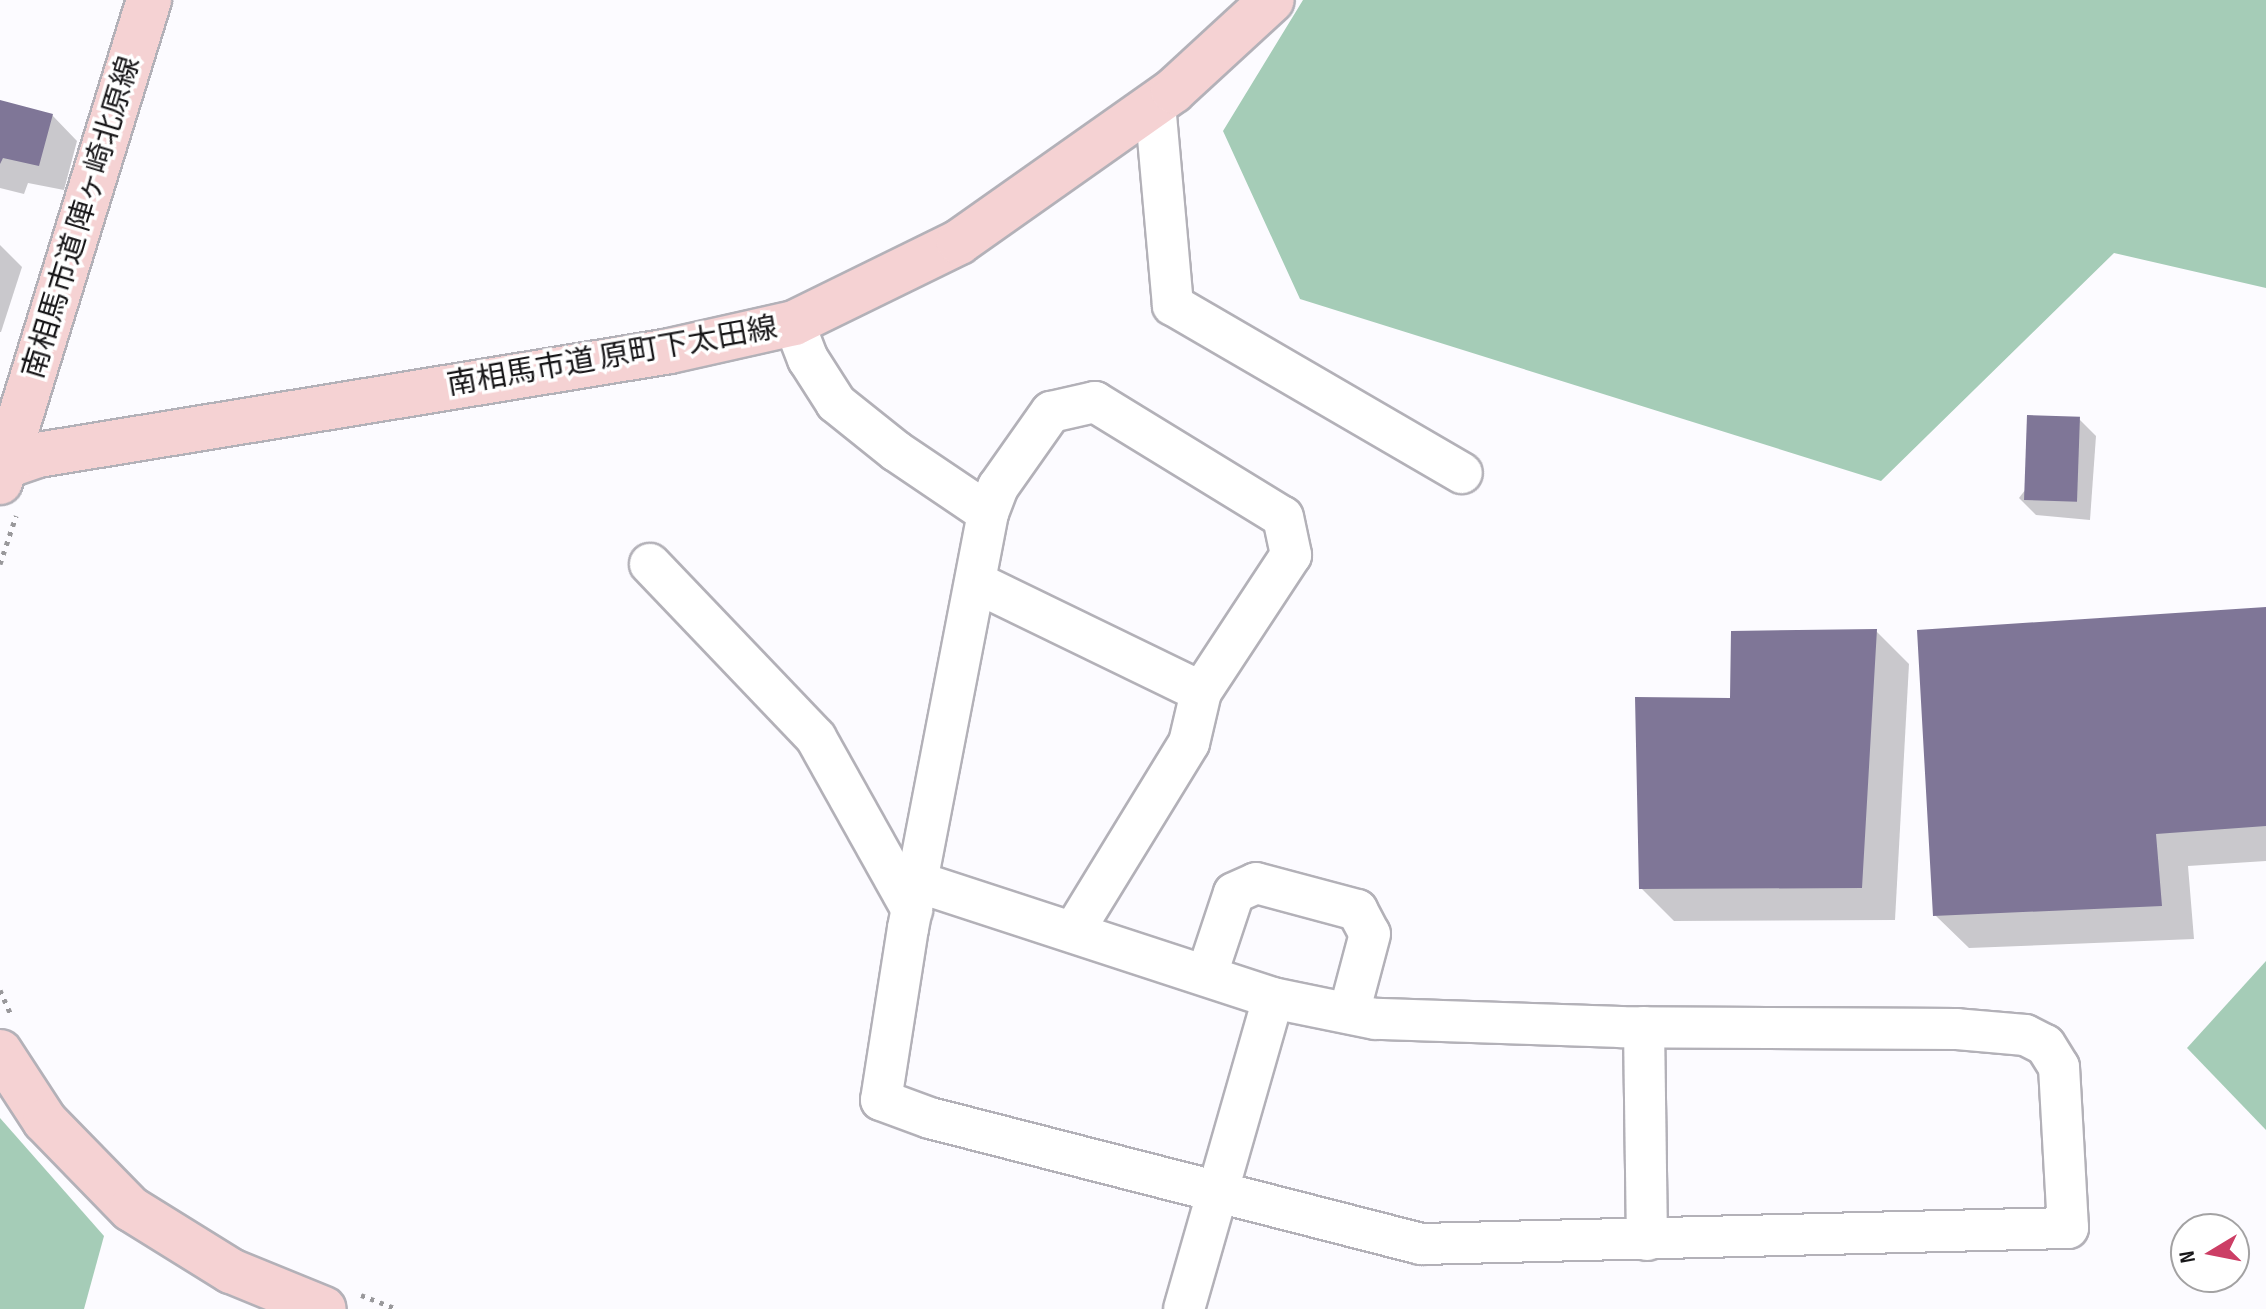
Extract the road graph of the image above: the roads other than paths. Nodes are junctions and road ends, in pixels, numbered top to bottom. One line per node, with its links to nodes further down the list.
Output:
1 (149, 0): 5 (street, 南相馬市道 陣ヶ崎北原線)
2 (1272, 0): 3 (street, 南相馬市道 原町下太田線)
3 (1155, 104): 4 (street, 南相馬市道 原町下太田線); 6 (street)
4 (794, 323): 5 (street, 南相馬市道 原町下太田線); 7 (street)
5 (2, 471)
6 (1462, 473)
7 (988, 513): 9 (street); 10 (street)
8 (650, 564): 11 (street)
9 (977, 583): 10 (street); 11 (street)
10 (1201, 692): 12 (street)
11 (915, 896): 12 (street); 18 (street)
12 (1074, 931): 13 (street)
13 (1207, 974): 14 (street); 15 (street)
14 (1273, 998): 15 (street); 18 (street)
15 (1349, 1013): 16 (street)
16 (1644, 1027): 19 (street); 19 (street)
17 (9, 1040): 20 (street)
18 (1218, 1191): 19 (street); 21 (street)
19 (1647, 1240)
20 (340, 1301)
21 (1184, 1309)

